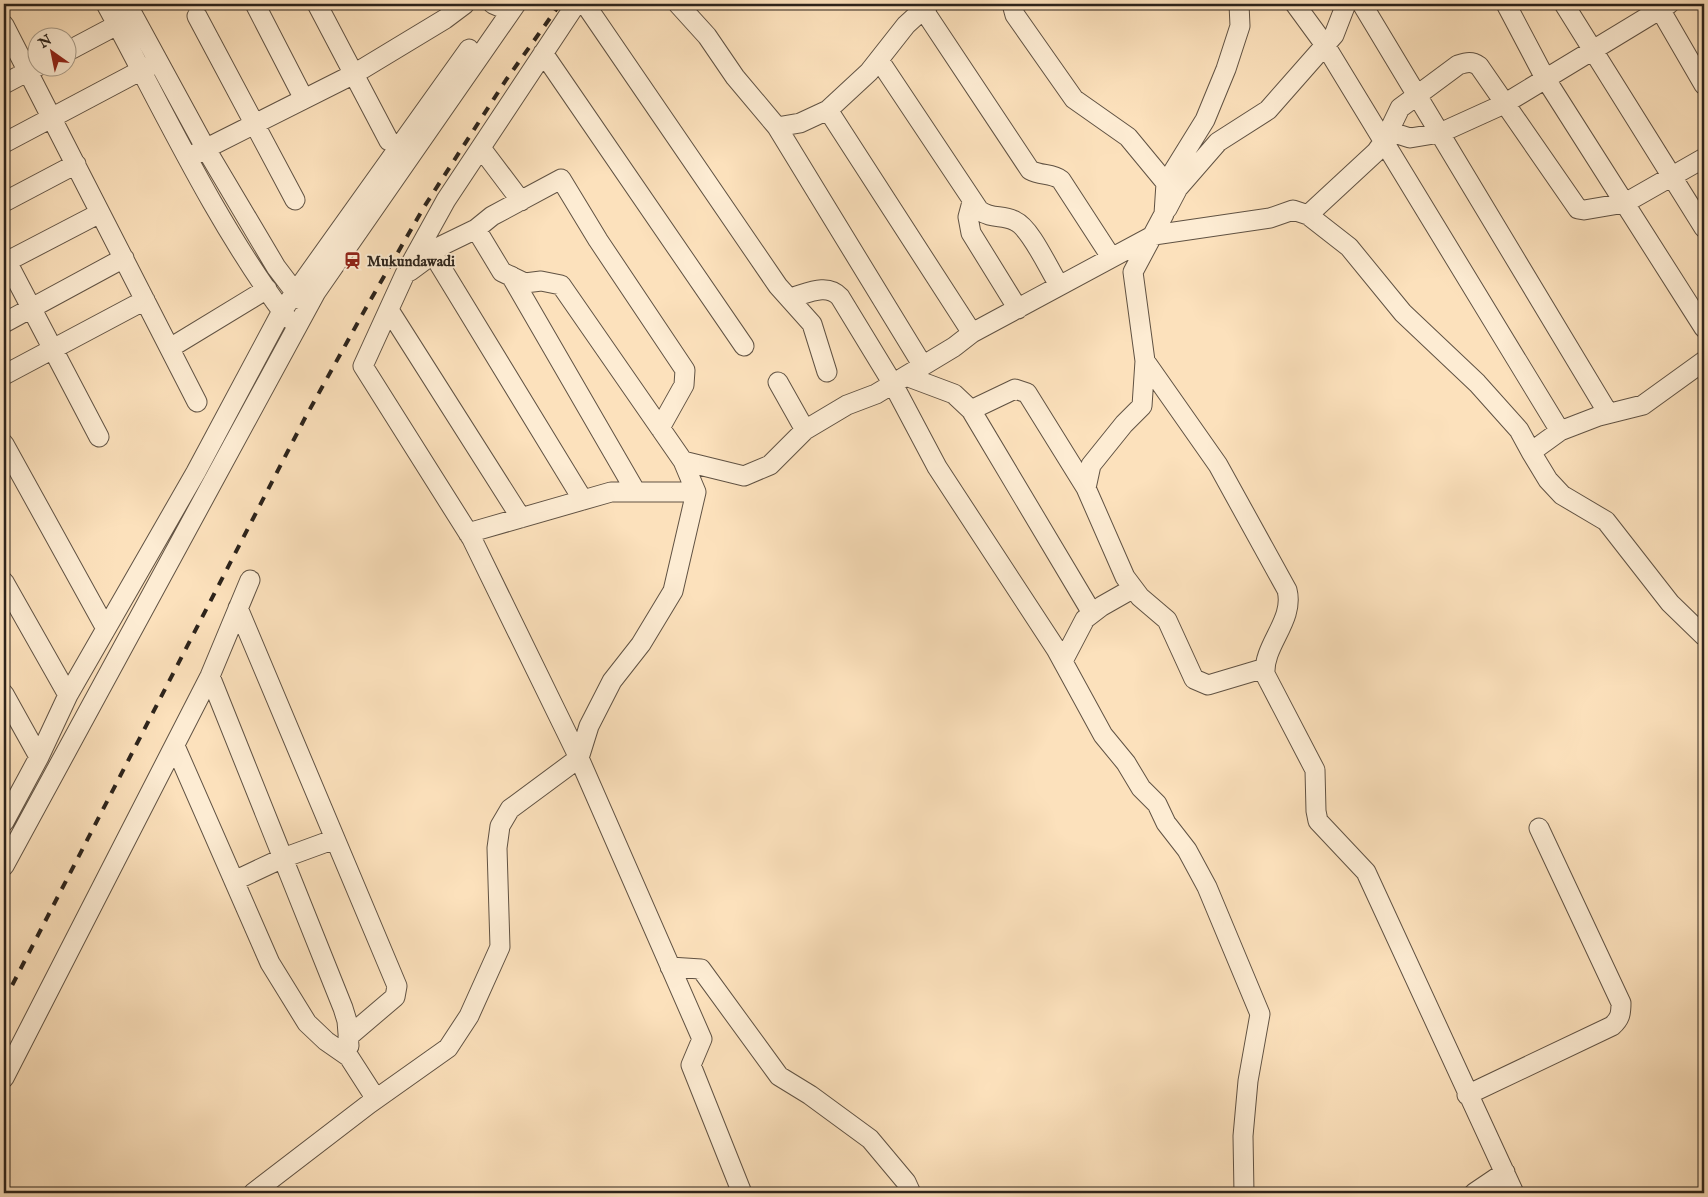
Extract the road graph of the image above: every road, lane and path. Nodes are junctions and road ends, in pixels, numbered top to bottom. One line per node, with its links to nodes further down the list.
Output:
1 (106, 4): 21 (street)
2 (127, 4): 28 (street)
3 (255, 4): 36 (street)
4 (317, 4): 30 (street)
5 (464, 4): 30 (street)
6 (576, 4): 25 (street)
7 (585, 4): 73 (street)
8 (678, 4): 41 (street)
9 (1012, 4): 52 (street)
10 (1239, 4): 52 (street)
11 (1295, 4): 22 (street)
12 (1346, 4): 22 (street)
13 (1362, 4): 35 (street)
14 (1506, 4): 32 (street)
15 (1564, 4): 24 (street)
16 (503, 5): 72 (street); 76 (street)
17 (926, 6): 26 (street); 65 (street)
18 (1662, 6): 24 (street); 34 (street)
19 (197, 16): 40 (street)
20 (4, 25): 27 (street)
21 (118, 25): 23 (street); 28 (street)
22 (1325, 45): 43 (street); 59 (street)
23 (78, 46)
24 (1594, 48): 32 (street); 51 (street)
25 (543, 53): 46 (street); 84 (street)
26 (879, 60): 38 (street); 56 (street)
27 (28, 62)
28 (150, 66): 39 (street); 47 (street); 48 (street)
29 (28, 70): 33 (street)
30 (354, 74): 36 (street); 44 (street)
31 (36, 78): 39 (street)
32 (1545, 78): 37 (street); 57 (street)
33 (4, 84)
34 (1704, 85)
35 (1417, 95): 37 (street); 42 (street); 43 (street)
36 (304, 99): 40 (street)
37 (1504, 104): 42 (street); 57 (street)
38 (828, 110): 41 (street); 83 (street)
39 (52, 117): 45 (street); 50 (street)
40 (253, 124): 47 (street); 53 (street)
41 (778, 126): 89 (street)
42 (1440, 133): 43 (street); 96 (street)
43 (1386, 136): 60 (street); 99 (street)
44 (389, 141)
45 (4, 143)
46 (480, 148): 54 (street); 68 (street)
47 (206, 149): 48 (street); 72 (street)
48 (189, 157): 71 (street)
49 (1704, 158): 51 (street)
50 (76, 164): 55 (street); 58 (street)
51 (1673, 176): 57 (street); 61 (street)
52 (1166, 184): 59 (street)
53 (295, 200)
54 (521, 201): 62 (street); 97 (street)
55 (4, 202)
56 (972, 202): 70 (street); 77 (street)
57 (1625, 203): 81 (street)
58 (100, 213): 66 (street); 67 (street)
59 (1164, 214): 63 (street)
60 (1308, 215): 63 (street); 102 (street)
61 (1704, 228)
62 (476, 229): 64 (street); 69 (street)
63 (1154, 235): 65 (street); 87 (street)
64 (434, 254): 68 (street); 107 (street)
65 (1111, 257): 70 (street)
66 (124, 258): 74 (street); 75 (street)
67 (5, 260): 75 (street)
68 (405, 274): 78 (street)
69 (511, 276): 97 (street); 105 (street)
70 (1059, 285): 77 (street)
71 (266, 289): 79 (street); 85 (street)
72 (294, 292): 76 (street); 79 (street)
73 (790, 298): 90 (street); 92 (street)
74 (145, 300): 85 (street); 86 (street)
75 (31, 308): 80 (street); 86 (street)
76 (308, 308): 82 (street)
77 (1018, 309): 83 (street)
78 (389, 310): 108 (street); 109 (street)
79 (282, 311): 82 (street); 115 (street)
80 (4, 323)
81 (1704, 328)
82 (296, 330): 129 (street)
83 (972, 333): 89 (street)
84 (744, 346)
85 (170, 348): 94 (street)
86 (52, 349): 91 (street); 100 (street)
87 (1145, 361): 104 (street); 118 (street)
88 (1704, 361): 96 (street)
89 (923, 366): 92 (street)
90 (827, 372)
91 (4, 375)
92 (900, 380): 95 (street); 98 (street); 117 (street)
93 (778, 382): 98 (street)
94 (197, 402)
95 (971, 410): 104 (street); 114 (street)
96 (1608, 413): 99 (street)
97 (660, 428): 103 (street)
98 (805, 430): 103 (street)
99 (1560, 431): 102 (street)
100 (99, 437)
101 (4, 444): 115 (street)
102 (1531, 452): 116 (street)
103 (683, 461): 106 (street)
104 (1086, 488): 112 (street)
105 (636, 492): 106 (street); 107 (street)
106 (696, 492): 124 (street)
107 (583, 500): 108 (street)
108 (521, 518): 109 (street)
109 (468, 533): 124 (street)
110 (250, 580): 113 (street)
111 (4, 582): 121 (street)
112 (1132, 589): 114 (street); 118 (street)
113 (238, 608): 119 (street); 127 (street)
114 (1092, 613): 117 (street)
115 (105, 628): 121 (street)
116 (1704, 636)
117 (1063, 661): 141 (street)
118 (1265, 668): 135 (street)
119 (210, 676): 122 (street); 128 (street)
120 (4, 694): 123 (street)
121 (68, 695): 123 (street)
122 (175, 746): 130 (street); 134 (street)
123 (39, 757): 125 (street)
124 (579, 758): 131 (street); 136 (street)
125 (6, 809)
126 (1540, 828): 135 (street)
127 (336, 839): 128 (street); 132 (street)
128 (283, 858): 130 (street); 132 (street)
129 (4, 866)
130 (234, 881): 133 (street)
131 (670, 967): 139 (street); 140 (street)
132 (348, 1037): 133 (street)
133 (350, 1057): 136 (street)
134 (4, 1078)
135 (1467, 1096): 137 (street)
136 (376, 1099): 138 (street)
137 (1505, 1172): 142 (street); 143 (street)
138 (265, 1190)
139 (742, 1193)
140 (911, 1193)
141 (1244, 1193)
142 (1474, 1193)
143 (1514, 1193)

